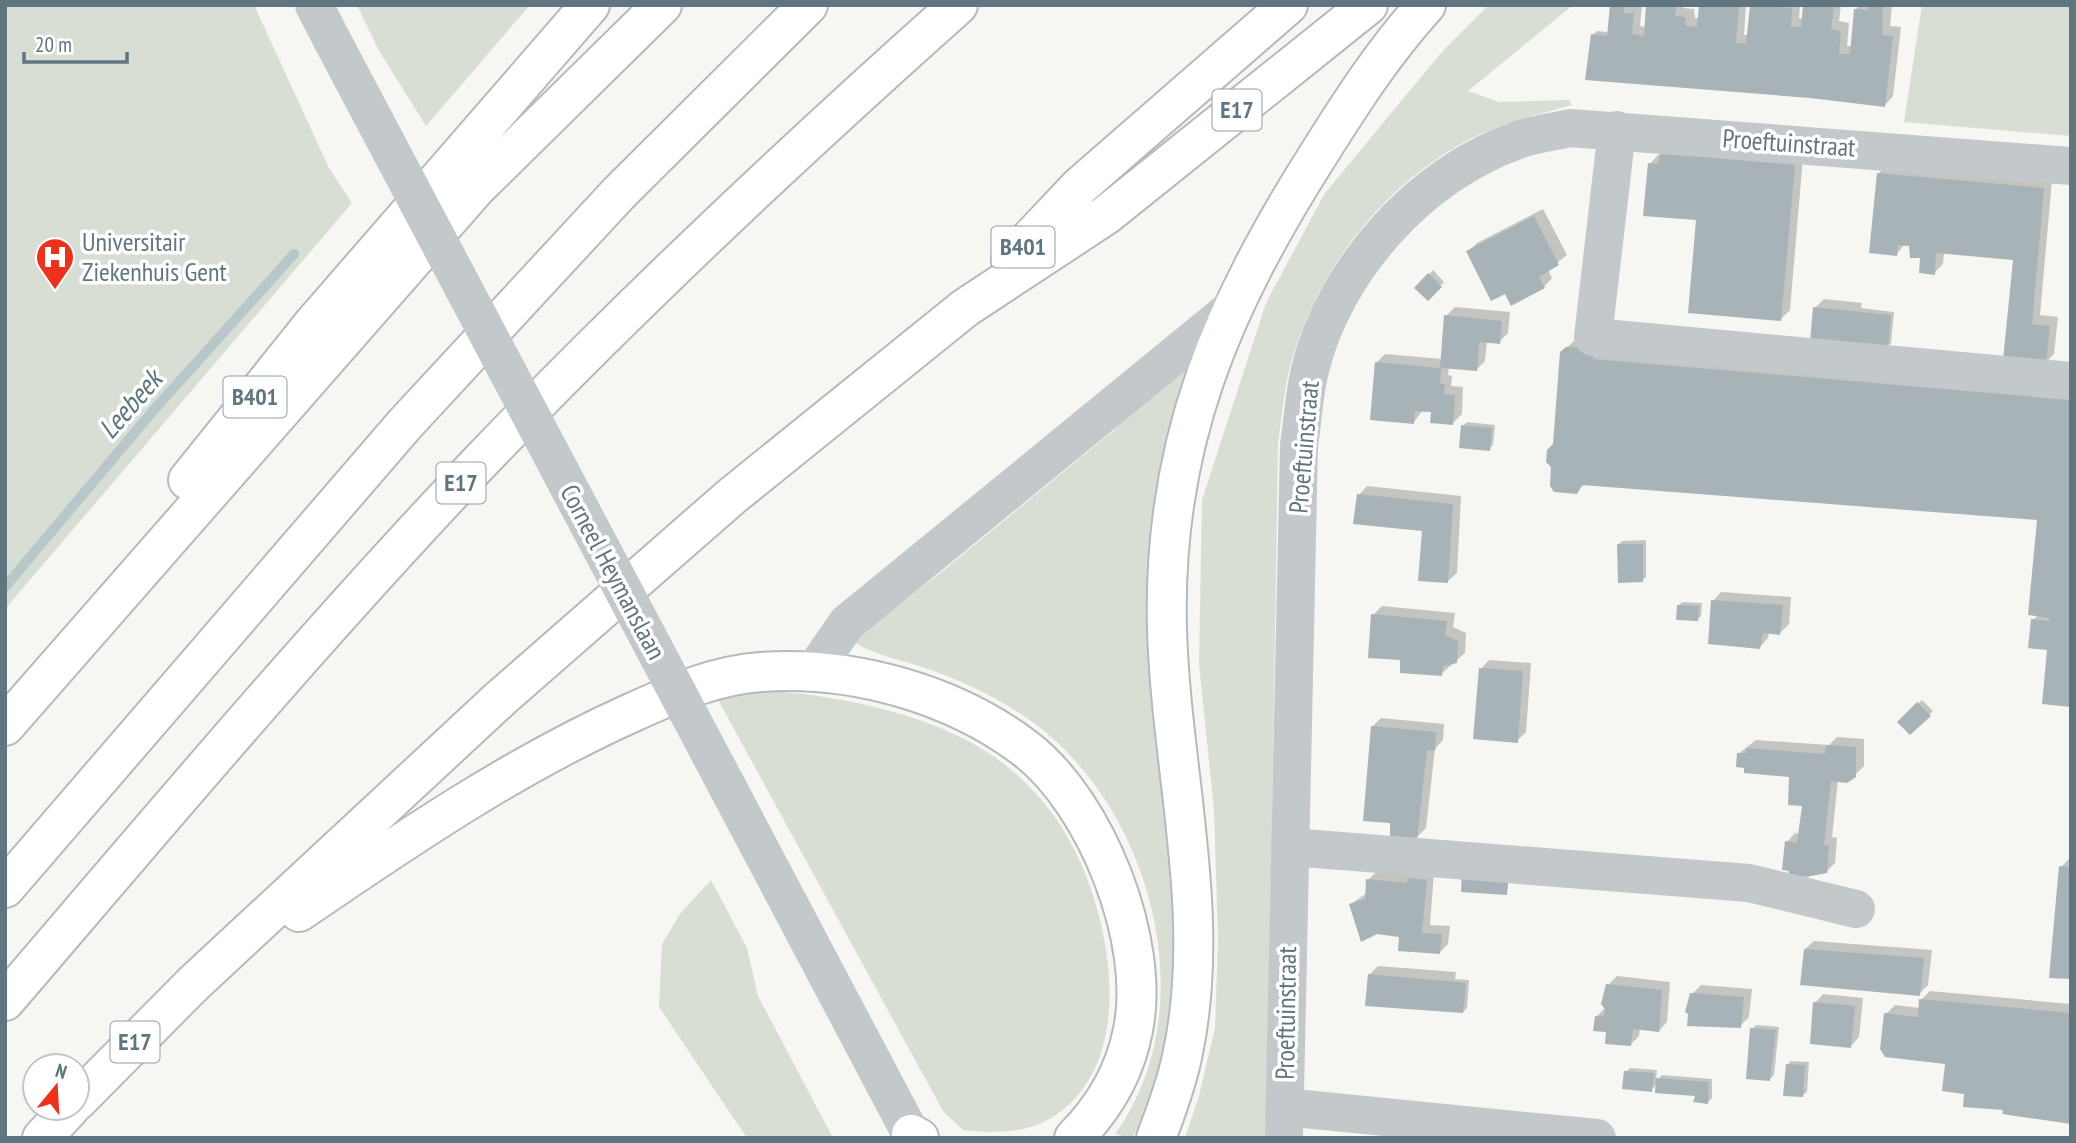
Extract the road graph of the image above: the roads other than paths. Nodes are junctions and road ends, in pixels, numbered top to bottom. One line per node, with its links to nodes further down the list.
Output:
1 (314, 5): 28 (street, Corneel Heymanslaan, bridge)
2 (574, 5): 11 (highway)
3 (590, 5): 11 (highway, B401)
4 (662, 5): 18 (highway)
5 (808, 5): 20 (highway)
6 (958, 5): 23 (highway, E17)
7 (1288, 5): 13 (highway, B401)
8 (1368, 5): 13 (highway, E17)
9 (1426, 5): 14 (highway)
10 (1617, 130): 12 (street, Proeftuinstraat); 15 (street); 19 (street, Proeftuinstraat)
11 (471, 143): 17 (highway, B401)
12 (2071, 166)
13 (965, 308): 22 (highway, E17)
14 (1231, 309): 16 (street); 31 (highway)
15 (2071, 381)
16 (813, 672): 22 (highway); 27 (highway)
17 (5, 708)
18 (5, 726)
19 (1290, 847): 21 (street); 26 (street, Proeftuinstraat)
20 (5, 888)
21 (1856, 909)
22 (193, 984): 24 (highway, E17)
23 (5, 1001)
24 (91, 1087)
25 (57, 1122): 29 (highway)
26 (1284, 1122): 32 (street, Proeftuinstraat)
27 (1082, 1129): 30 (highway)
28 (914, 1136)
29 (42, 1138)
30 (1056, 1138)
31 (1156, 1138)
32 (1597, 1138)

